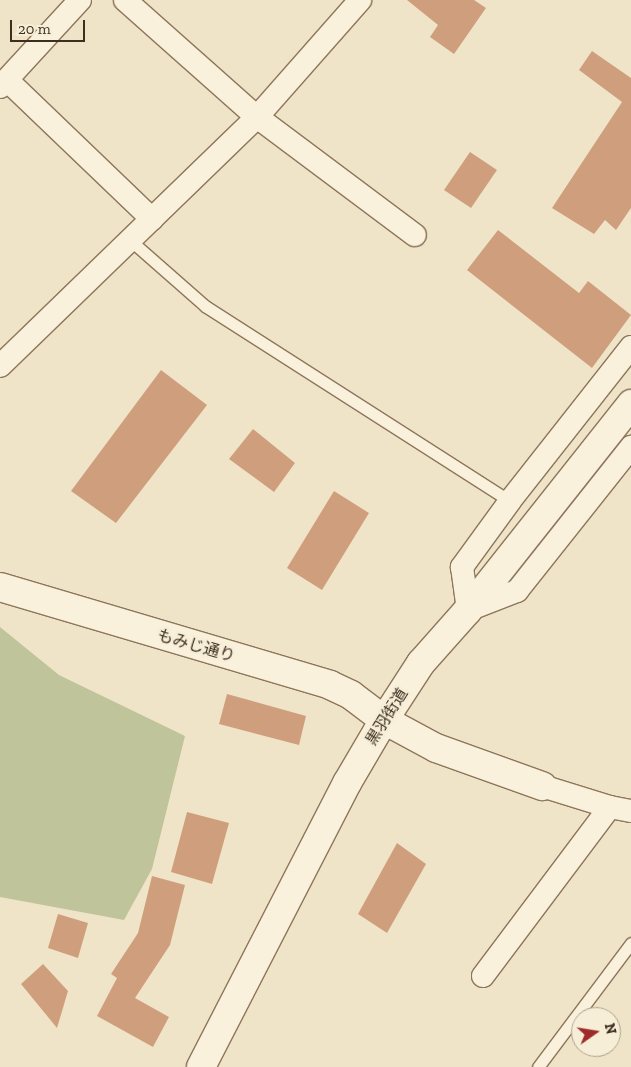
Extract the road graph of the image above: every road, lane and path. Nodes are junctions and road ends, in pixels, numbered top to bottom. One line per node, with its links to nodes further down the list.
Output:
1 (80, 0): 4 (street)
2 (125, 0): 5 (street)
3 (360, 0): 5 (street)
4 (4, 83): 6 (street)
5 (258, 117): 6 (street); 7 (street)
6 (152, 219): 8 (street)
7 (415, 234)
8 (130, 240): 10 (street); 13 (lane)
9 (631, 347): 13 (street)
10 (0, 366)
11 (631, 404): 15 (street, 黒羽街道)
12 (631, 447): 15 (street)
13 (510, 501): 15 (street)
14 (0, 587): 16 (street, もみじ通り)
15 (468, 610): 16 (street, 黒羽街道)
16 (384, 720): 17 (street, もみじ通り); 22 (street, 黒羽街道)
17 (542, 786): 18 (street)
18 (621, 809): 21 (street)
19 (631, 943): 20 (lane)
20 (627, 955): 23 (lane)
21 (483, 976)
22 (200, 1067)
23 (538, 1067)

